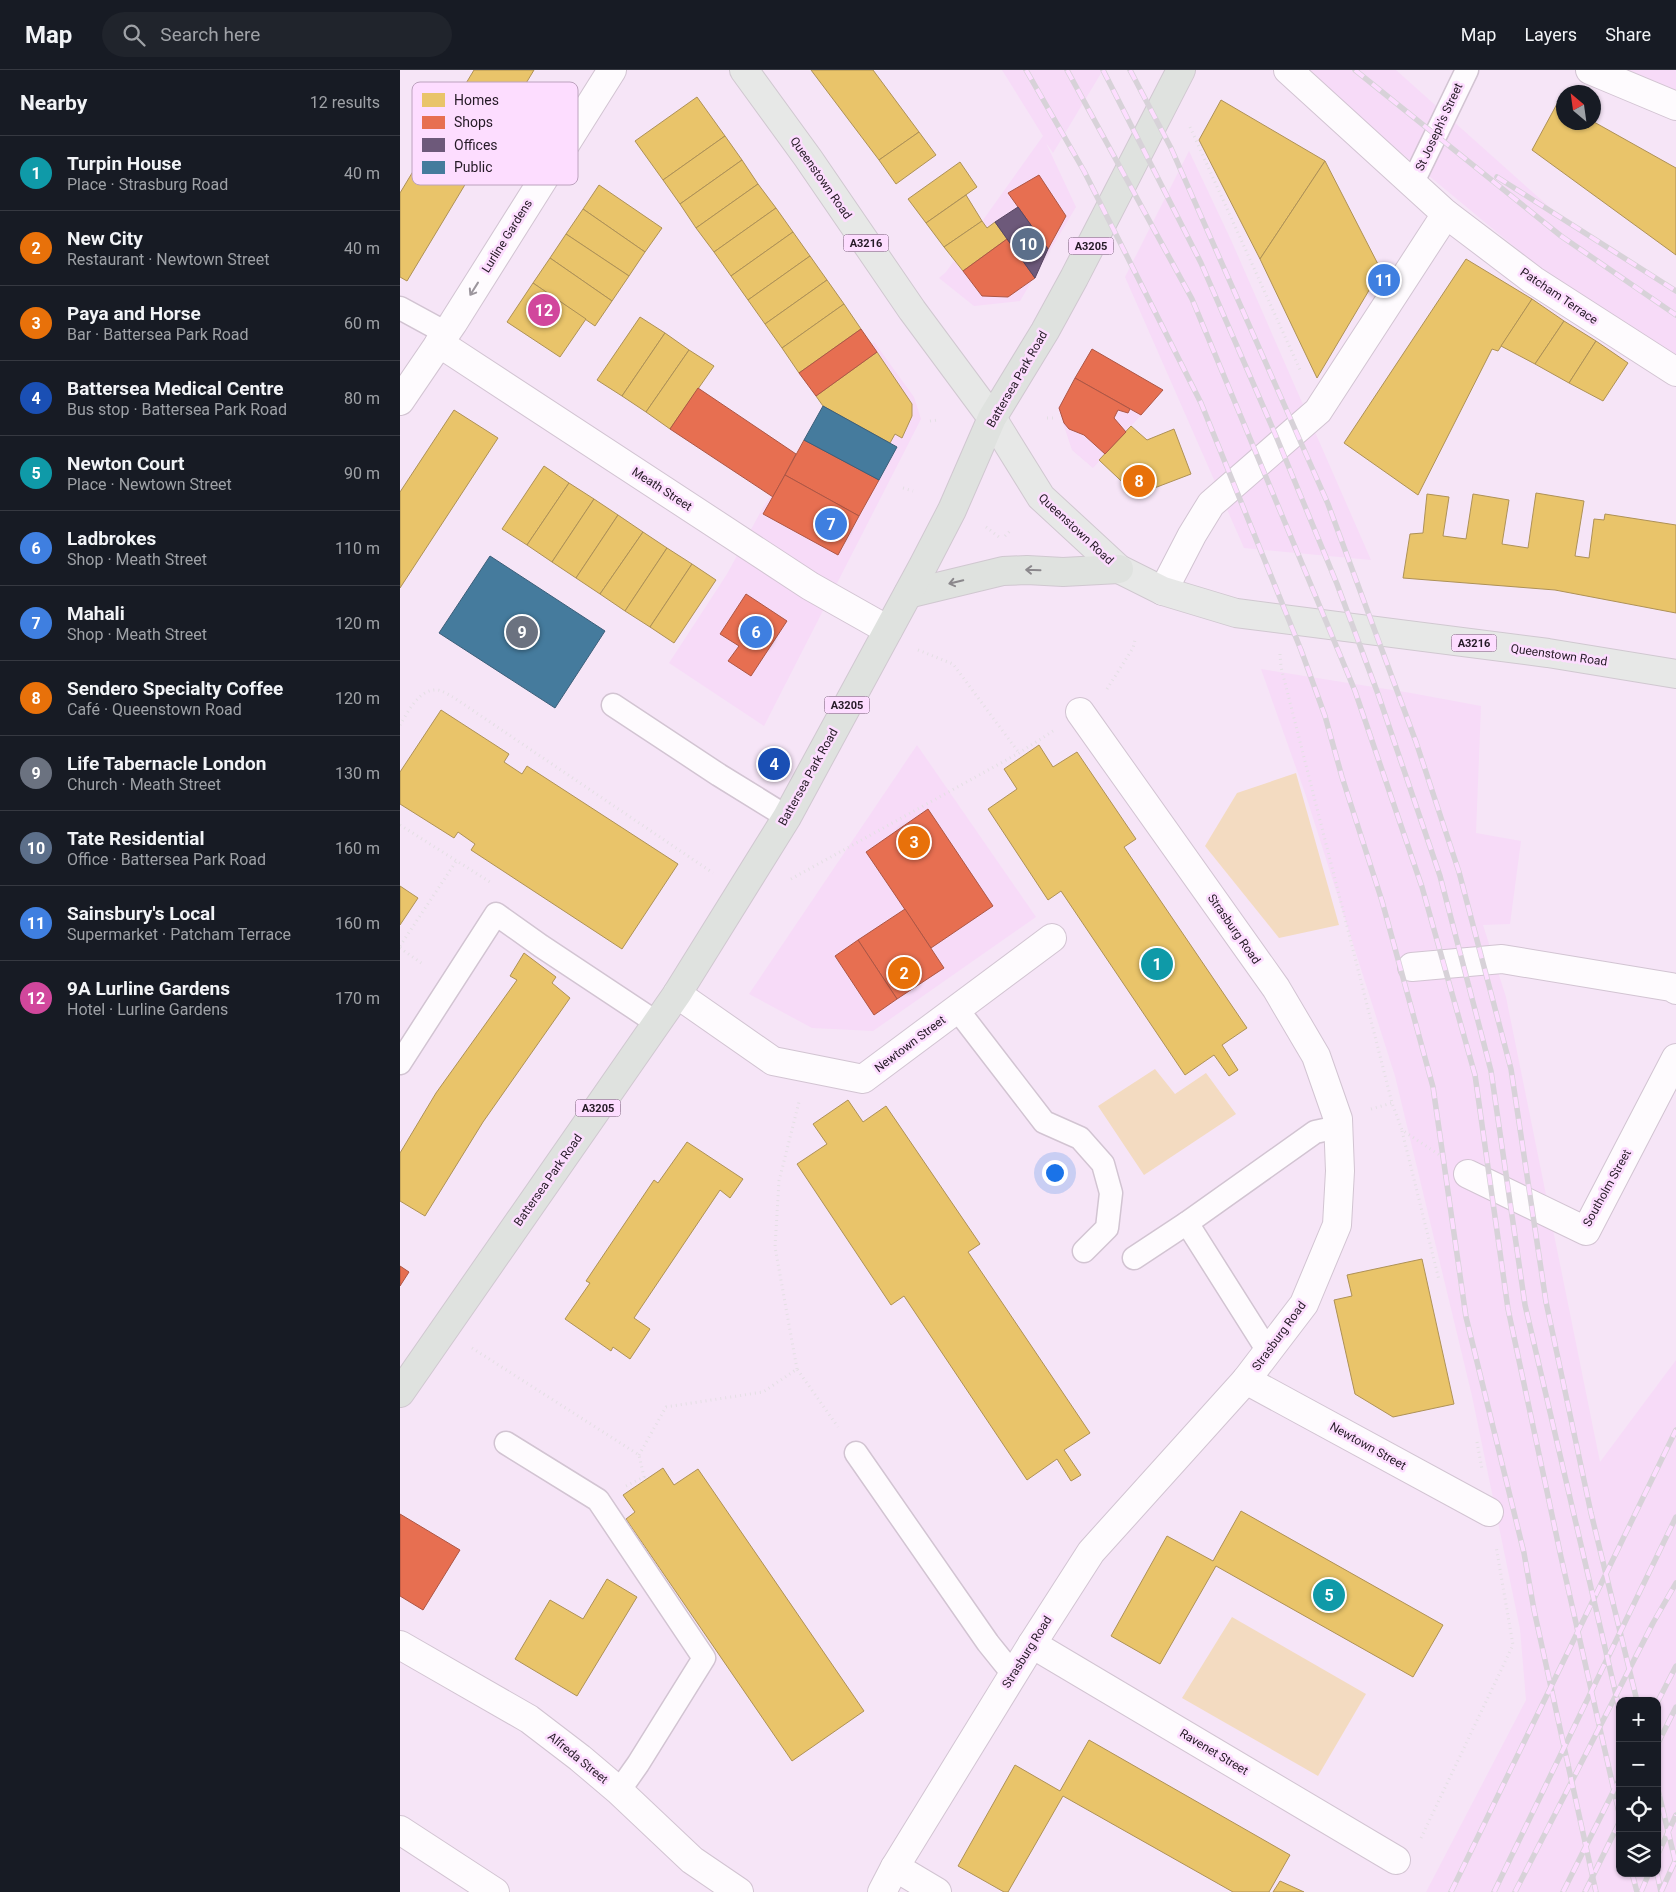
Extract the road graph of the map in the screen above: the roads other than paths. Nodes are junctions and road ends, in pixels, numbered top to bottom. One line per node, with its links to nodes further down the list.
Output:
1 (612, 70): 8 (street, Lurline Gardens, one-way to 8)
2 (744, 70): 16 (main road, Queenstown Road / A3216)
3 (1181, 70): 16 (highway, Battersea Park Road / A3205)
4 (1288, 70): 9 (street, Patcham Terrace)
5 (1467, 70): 9 (lane, St Joseph's Street)
6 (1590, 70): 7 (street)
7 (1676, 106)
8 (578, 124)
9 (1412, 184): 11 (street, Patcham Terrace)
10 (539, 185): 13 (street, Lurline Gardens, one-way to 13)
11 (1446, 214): 14 (street, Patcham Terrace); 18 (street)
12 (400, 308): 13 (lane)
13 (442, 338): 15 (street, Lurline Gardens); 20 (street, Meath Street)
14 (1676, 372)
15 (400, 401)
16 (992, 418): 17 (main road, Queenstown Road / A3216); 19 (highway, Battersea Park Road / A3205)
17 (1119, 569): 18 (main road, Queenstown Road / A3216); 19 (highway, A3216, one-way to 19)
18 (1163, 591): 21 (main road, Queenstown Road / A3216)
19 (908, 594): 20 (highway, Battersea Park Road / A3205)
20 (886, 634): 24 (highway, Battersea Park Road / A3205)
21 (1676, 674)
22 (613, 704): 24 (lane)
23 (1080, 712): 33 (street, Strasburg Road)
24 (787, 817): 28 (highway, Battersea Park Road / A3205)
25 (1052, 938): 29 (street, Newtown Street)
26 (1412, 967): 27 (street)
27 (1676, 990)
28 (677, 994): 29 (street, Newtown Street); 30 (highway, Battersea Park Road / A3205)
29 (958, 1009): 36 (lane)
30 (657, 1023): 32 (lane); 40 (highway, Battersea Park Road / A3205)
31 (1676, 1058): 34 (street, Southolm Street)
32 (400, 1063)
33 (1338, 1127): 35 (lane); 38 (street, Strasburg Road)
34 (1468, 1174)
35 (1187, 1224): 37 (lane); 38 (lane)
36 (1084, 1251)
37 (1134, 1258)
38 (1268, 1351): 39 (street, Strasburg Road)
39 (1246, 1380): 43 (street, Newtown Street); 44 (street, Strasburg Road)
40 (400, 1393)
41 (506, 1443): 47 (lane)
42 (856, 1453): 46 (lane)
43 (1489, 1512)
44 (1032, 1644): 46 (street, Strasburg Road); 49 (street, Ravenet Street)
45 (400, 1646): 47 (street, Alfreda Street)
46 (1013, 1674): 50 (street, Strasburg Road)
47 (619, 1791): 52 (street, Alfreda Street)
48 (400, 1830): 51 (street)
49 (1396, 1860)
50 (895, 1867): 53 (street, Strasburg Road); 54 (street)
51 (495, 1892)
52 (739, 1892)
53 (882, 1892)
54 (937, 1892)

